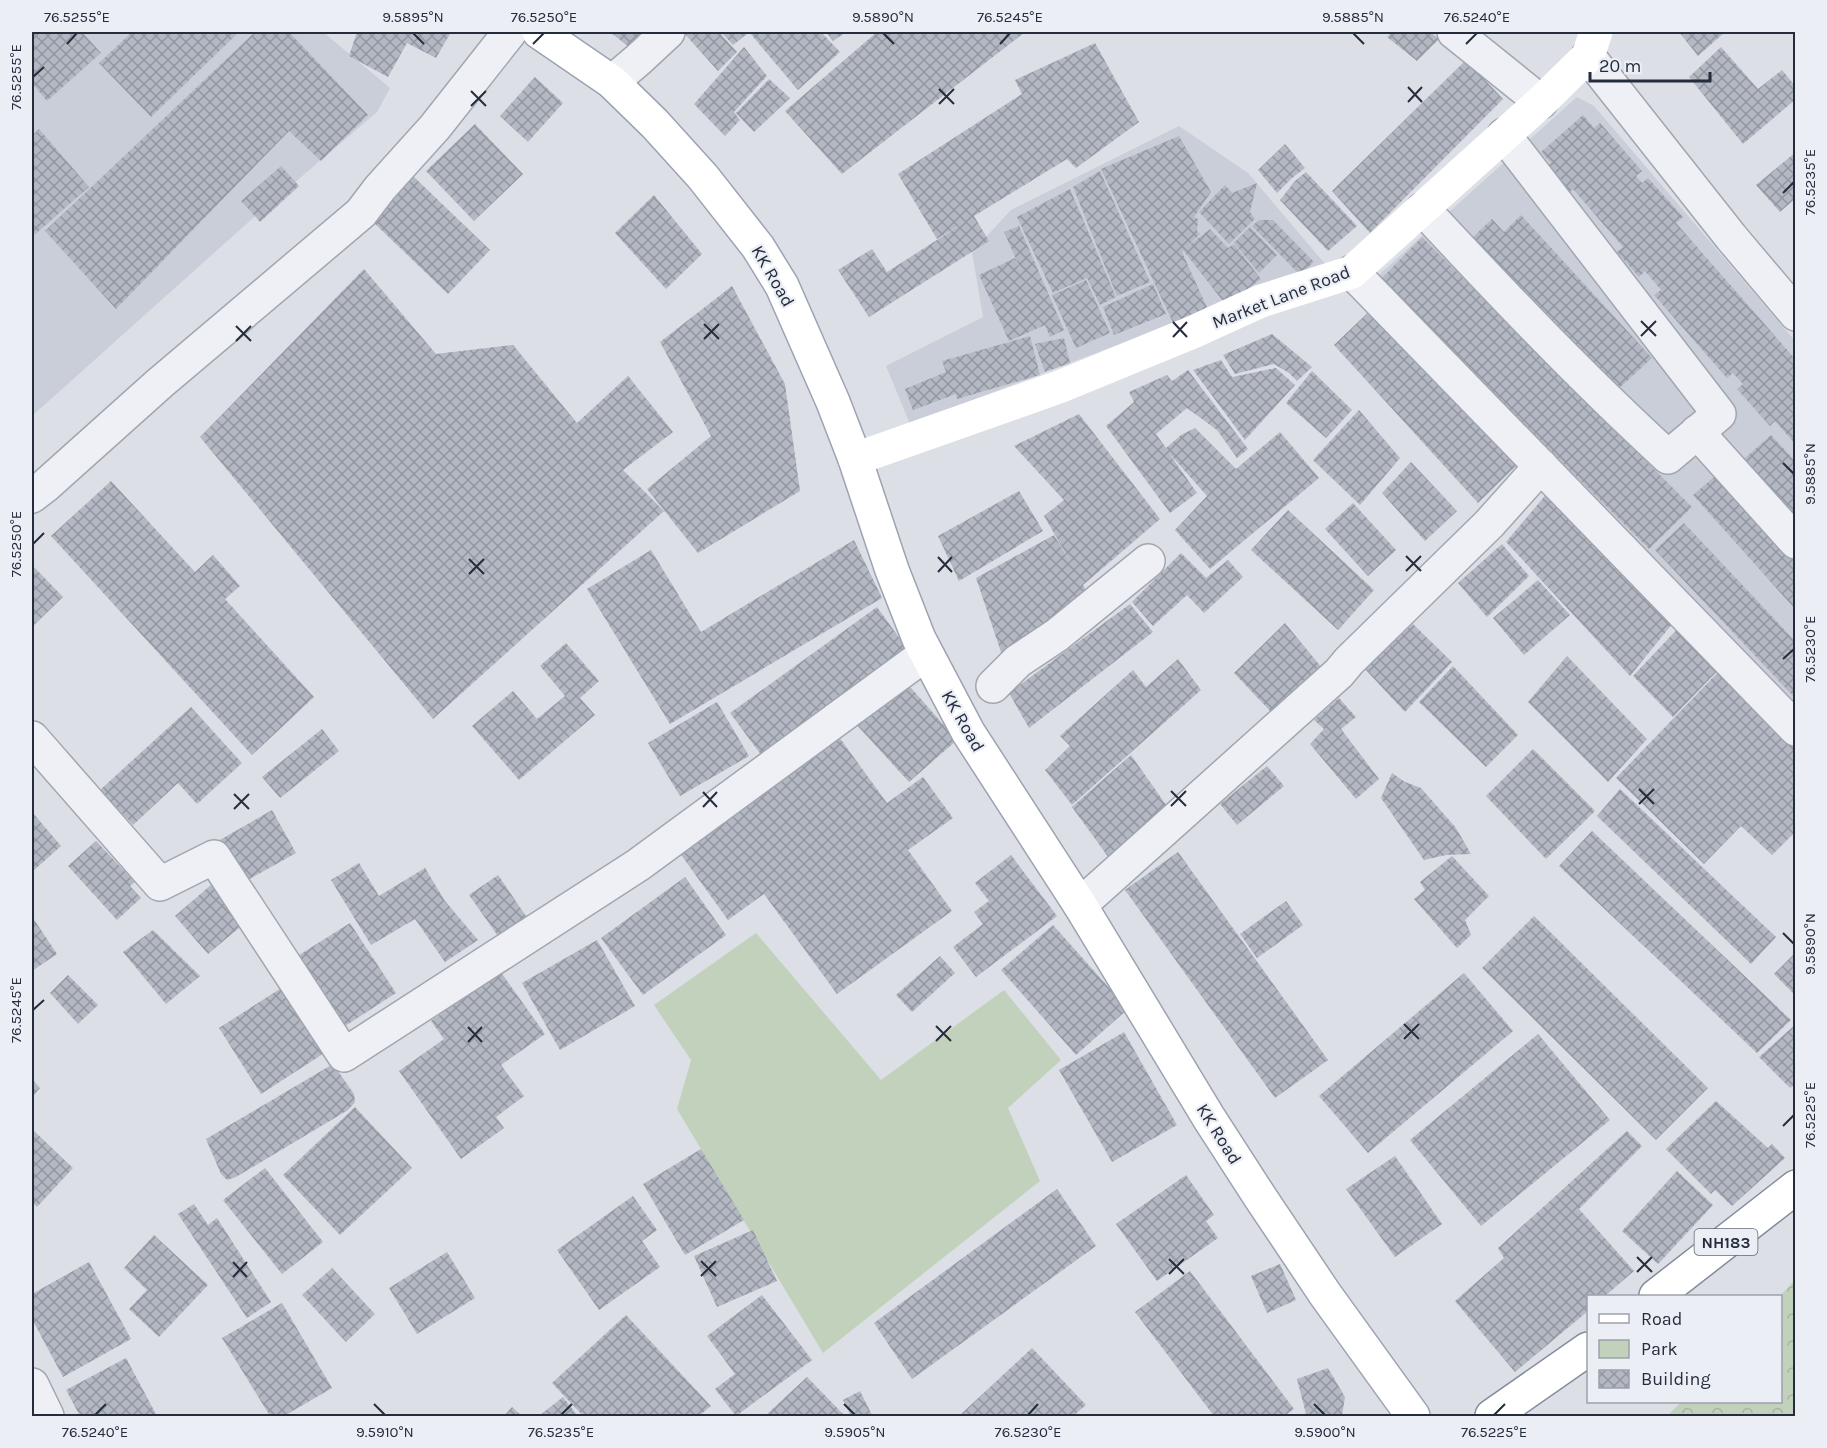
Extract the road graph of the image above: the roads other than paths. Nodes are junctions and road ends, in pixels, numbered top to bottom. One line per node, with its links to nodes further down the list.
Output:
1 (510, 32): 15 (street)
2 (539, 32): 6 (main road, KK Road)
3 (668, 32): 6 (street)
4 (1454, 32): 7 (street)
5 (1592, 44): 7 (main road, Market Lane Road); 11 (street)
6 (612, 82): 13 (main road, KK Road)
7 (1541, 102): 8 (main road, Market Lane Road)
8 (1504, 135): 9 (main road, Market Lane Road); 12 (street)
9 (1423, 209): 10 (main road, Market Lane Road); 12 (street)
10 (1352, 272): 13 (main road, Market Lane Road); 14 (street)
11 (1796, 314)
12 (1696, 432): 16 (street)
13 (855, 459): 22 (main road, KK Road)
14 (1541, 466): 20 (street); 22 (street)
15 (32, 496)
16 (1796, 543)
17 (1148, 561): 19 (street)
18 (923, 656): 21 (street)
19 (993, 686)
20 (1796, 729)
21 (32, 738)
22 (1080, 905): 28 (main road, KK Road)
23 (1796, 1186): 24 (main road, NH183)
24 (1657, 1295)
25 (1587, 1350): 29 (main road)
26 (32, 1385): 27 (street)
27 (47, 1416)
28 (1413, 1416)
29 (1492, 1416)

